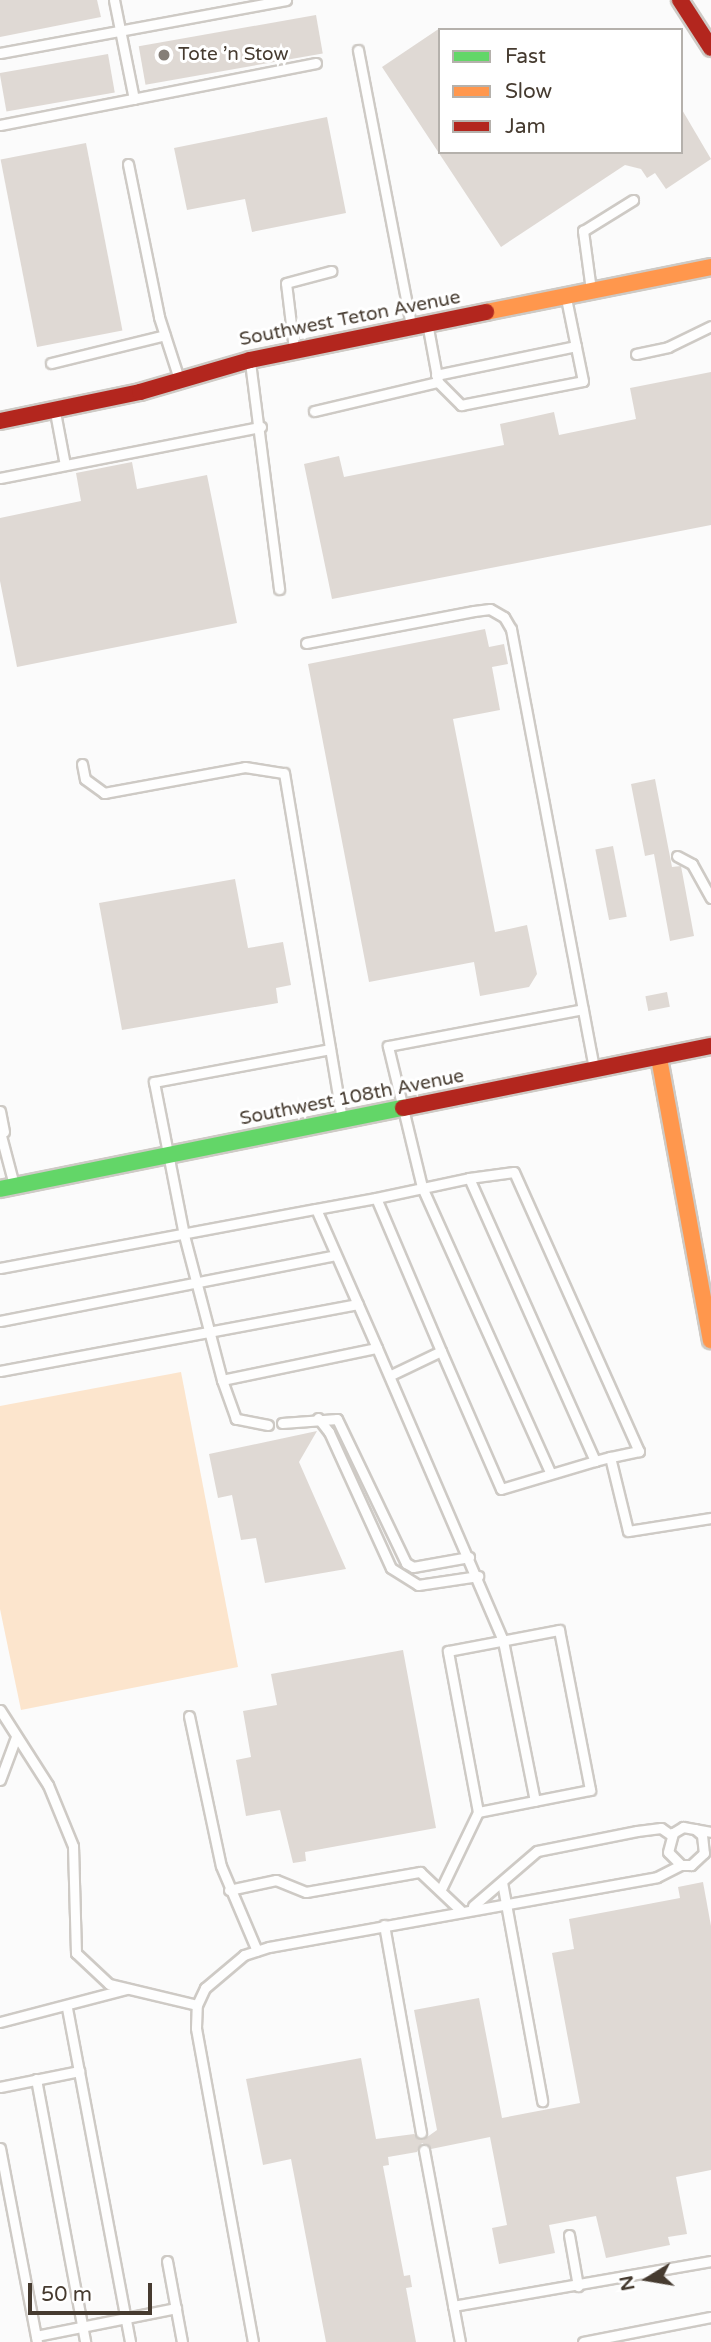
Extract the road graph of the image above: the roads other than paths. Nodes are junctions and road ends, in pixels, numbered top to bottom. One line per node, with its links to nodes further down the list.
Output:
1 (114, 0): 4 (lane)
2 (286, 0): 4 (lane)
3 (680, 0): 5 (street)
4 (120, 31): 7 (lane); 9 (lane)
5 (711, 48)
6 (358, 50): 17 (lane)
7 (0, 53)
8 (316, 63): 9 (lane)
9 (134, 99): 10 (lane)
10 (0, 125)
11 (128, 164): 19 (lane)
12 (633, 200): 15 (lane)
13 (711, 267): 15 (street, Southwest Teton Avenue)
14 (331, 271): 21 (lane)
15 (591, 291): 16 (street, Southwest Teton Avenue)
16 (565, 296): 17 (street, Southwest Teton Avenue); 20 (lane)
17 (419, 326): 21 (street, Southwest Teton Avenue); 25 (lane)
18 (711, 326): 22 (lane)
19 (165, 334): 24 (lane); 26 (lane)
20 (576, 346): 25 (lane); 25 (lane)
21 (294, 351): 23 (street, Southwest Teton Avenue)
22 (636, 354)
23 (250, 360): 26 (street, Southwest Teton Avenue); 31 (lane)
24 (51, 363)
25 (437, 378): 29 (lane)
26 (179, 379): 28 (street, Southwest Teton Avenue)
27 (0, 404): 30 (lane)
28 (54, 411): 30 (street, Southwest Teton Avenue); 32 (lane)
29 (314, 411)
30 (2, 421)
31 (261, 427): 32 (lane); 34 (lane)
32 (65, 465): 33 (lane)
33 (0, 478)
34 (279, 589)
35 (306, 643): 39 (lane)
36 (82, 764): 41 (lane)
37 (677, 856): 38 (lane)
38 (711, 898)
39 (583, 1009): 43 (lane); 44 (lane)
40 (711, 1046): 42 (street, Southwest 108th Avenue)
41 (330, 1049): 46 (lane); 48 (lane)
42 (659, 1058): 43 (street, Southwest 108th Avenue); 61 (street)
43 (594, 1071): 44 (street, Southwest 108th Avenue)
44 (400, 1110): 46 (street, Southwest 108th Avenue); 50 (lane)
45 (0, 1111): 47 (lane)
46 (342, 1121): 48 (street, Southwest 108th Avenue)
47 (2, 1132): 51 (lane)
48 (167, 1156): 51 (street, Southwest 108th Avenue); 54 (lane)
49 (469, 1178): 50 (lane); 70 (lane); 71 (lane)
50 (422, 1187): 52 (lane); 72 (lane)
51 (7, 1188)
52 (376, 1198): 53 (lane); 63 (lane)
53 (316, 1209): 54 (lane); 55 (lane)
54 (184, 1235): 56 (lane); 57 (lane)
55 (336, 1255): 57 (lane); 58 (lane)
56 (0, 1268)
57 (195, 1283): 59 (lane); 60 (lane)
58 (358, 1304): 60 (lane); 62 (lane)
59 (0, 1321)
60 (209, 1332): 64 (lane); 66 (lane)
61 (711, 1340)
62 (377, 1348): 65 (lane); 66 (lane)
63 (442, 1351): 65 (lane); 72 (lane)
64 (0, 1371)
65 (391, 1374): 74 (lane)
66 (222, 1380): 69 (lane)
67 (318, 1418): 68 (lane); 74 (lane); 75 (lane)
68 (282, 1423)
69 (268, 1425)
70 (610, 1457): 71 (lane); 73 (lane)
71 (594, 1461): 72 (lane)
72 (550, 1472)
73 (711, 1518)
74 (469, 1557): 75 (lane)
75 (478, 1576): 76 (lane)
76 (503, 1641): 81 (lane); 81 (lane); 82 (lane)
77 (0, 1710): 79 (lane)
78 (189, 1716): 91 (lane)
79 (16, 1737): 80 (lane); 97 (lane)
80 (0, 1780)
81 (534, 1801): 82 (lane)
82 (478, 1812): 90 (lane)
83 (695, 1829): 84 (lane); 85 (lane); 87 (lane)
84 (711, 1832)
85 (671, 1835): 88 (lane); 89 (lane)
86 (711, 1856): 87 (lane)
87 (701, 1859): 88 (lane)
88 (681, 1865): 92 (lane)
89 (502, 1882): 92 (lane); 93 (lane)
90 (441, 1889): 91 (lane); 94 (lane)
91 (229, 1890): 96 (lane)
92 (506, 1905): 93 (lane); 104 (lane)
93 (471, 1908): 94 (lane)
94 (460, 1910): 95 (lane)
95 (384, 1925): 96 (lane); 105 (lane)
96 (257, 1951): 98 (lane)
97 (127, 1989): 98 (lane); 99 (lane)
98 (197, 2005): 121 (lane)
99 (67, 2008): 100 (lane); 101 (lane)
100 (0, 2022)
101 (79, 2071): 102 (lane); 115 (lane)
102 (36, 2079): 103 (lane); 116 (lane)
103 (0, 2087)
104 (542, 2101)
105 (421, 2133)
106 (0, 2148): 117 (lane)
107 (424, 2150): 112 (lane)
108 (569, 2235): 111 (lane)
109 (167, 2261): 113 (lane)
110 (711, 2261): 111 (lane)
111 (578, 2286): 112 (lane)
112 (453, 2306): 122 (lane)
113 (176, 2308): 115 (lane); 120 (lane)
114 (711, 2317): 123 (lane)
115 (126, 2318): 116 (lane); 119 (lane)
116 (82, 2327): 117 (lane); 118 (lane)
117 (36, 2339)
118 (85, 2342)
119 (130, 2342)
120 (182, 2342)
121 (253, 2342)
122 (460, 2342)
123 (583, 2342)

